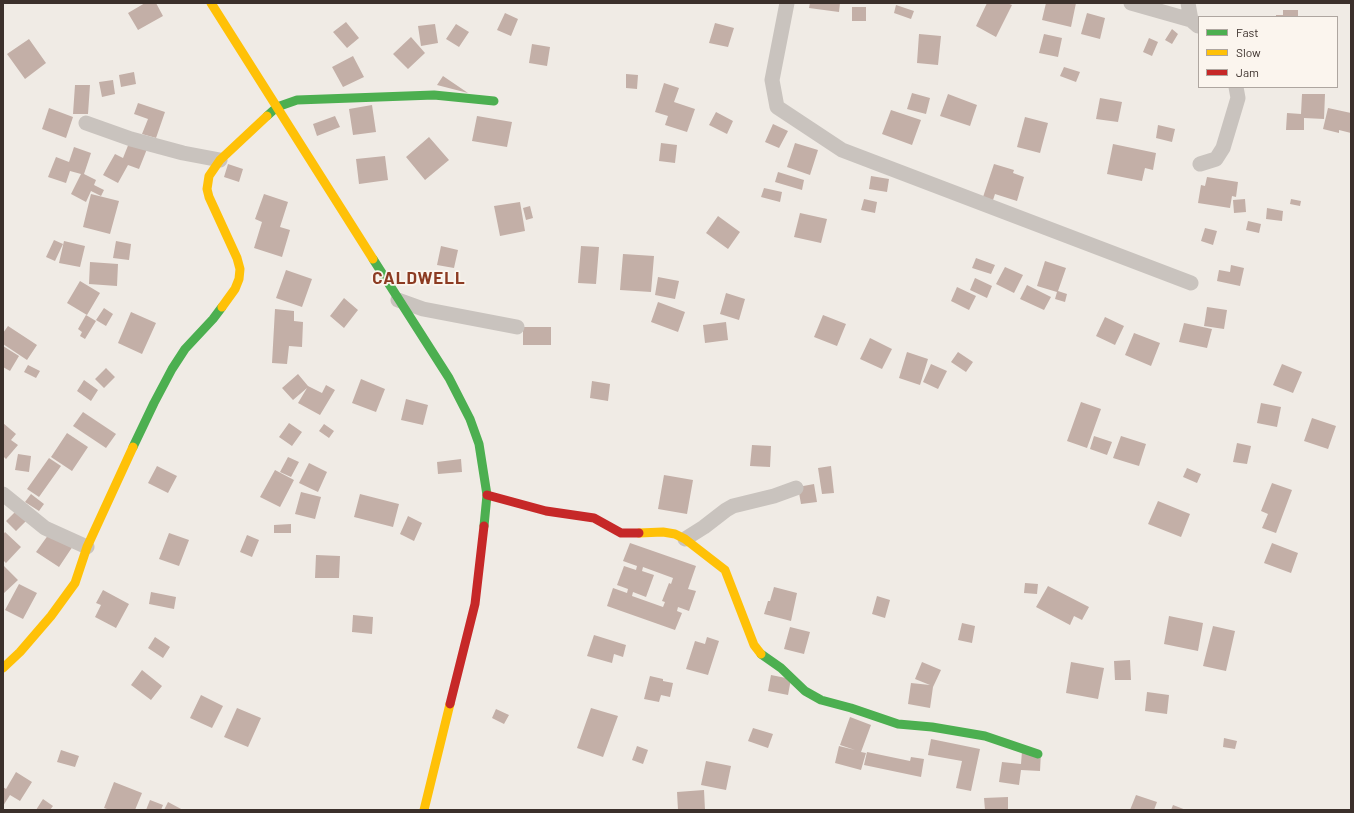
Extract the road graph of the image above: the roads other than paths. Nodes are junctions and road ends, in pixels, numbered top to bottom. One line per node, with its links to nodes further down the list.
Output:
1 (211, 3): 8 (street)
2 (787, 3): 12 (street)
3 (1131, 3): 5 (street)
4 (1188, 3): 5 (street)
5 (1195, 23)
6 (1236, 88): 11 (street)
7 (494, 101): 8 (street)
8 (277, 107): 10 (street); 13 (street)
9 (86, 123): 10 (street)
10 (220, 160): 19 (street)
11 (1200, 164)
12 (1191, 283)
13 (398, 300): 14 (street); 17 (street)
14 (517, 327)
15 (796, 488): 18 (street)
16 (3, 494): 19 (street)
17 (487, 495): 18 (street); 22 (street)
18 (685, 539): 21 (street)
19 (88, 547): 20 (street)
20 (3, 668)
21 (1038, 754)
22 (424, 810)

